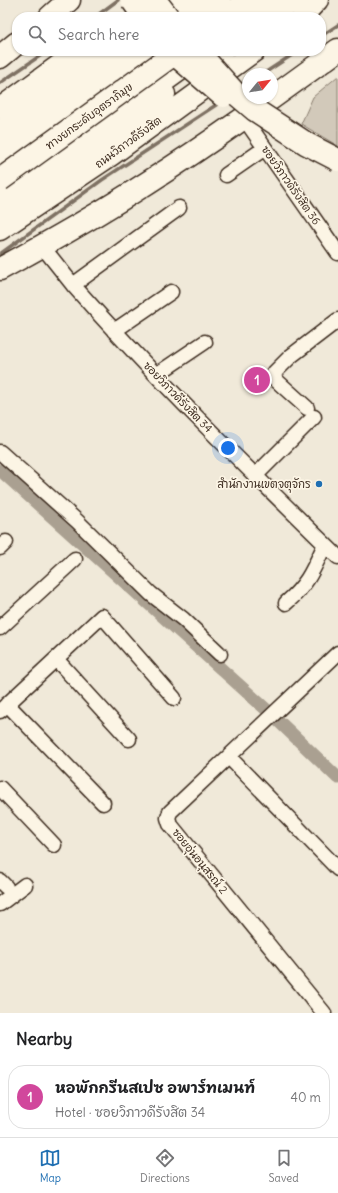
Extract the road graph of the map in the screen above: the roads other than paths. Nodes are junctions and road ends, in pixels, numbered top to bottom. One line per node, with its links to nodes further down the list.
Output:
1 (132, 0): 11 (main road, bridge)
2 (155, 0): 10 (main road); 13 (main road, bridge)
3 (179, 0): 12 (main road)
4 (201, 0): 14 (main road)
5 (219, 0): 15 (main road)
6 (248, 0): 16 (main road)
7 (276, 0): 17 (main road)
8 (296, 0): 18 (main road)
9 (318, 0): 19 (main road)
10 (137, 12)
11 (140, 12)
12 (163, 12)
13 (164, 12)
14 (184, 12)
15 (202, 12)
16 (232, 12)
17 (259, 12)
18 (278, 12)
19 (307, 12)
20 (12, 47): 32 (main road)
21 (338, 50): 35 (main road)
22 (71, 56): 34 (main road)
23 (101, 56): 36 (main road)
24 (123, 56): 37 (main road)
25 (142, 56): 39 (main road, ทางยกระดับอุตราภิมุข)
26 (171, 56): 42 (main road, ทางยกระดับอุตราภิมุข, bridge)
27 (177, 56): 35 (main road, bridge)
28 (198, 56): 43 (main road)
29 (202, 56): 35 (main road, bridge)
30 (216, 56): 45 (main road)
31 (248, 56): 46 (main road, ถนนวิภาวดีรังสิต)
32 (0, 57)
33 (338, 68): 35 (main road)
34 (0, 108)
35 (254, 111): 38 (street, ซอยวิภาวดีรังสิต 36); 40 (main road, bridge); 47 (main road)
36 (0, 130)
37 (0, 144)
38 (265, 148): 41 (street); 48 (street, ซอยวิภาวดีรังสิต 36)
39 (0, 159)
40 (338, 160)
41 (226, 175)
42 (0, 180)
43 (0, 199)
44 (179, 208): 50 (street)
45 (0, 216)
46 (0, 230)
47 (42, 246): 49 (main road); 50 (street, ซอยวิภาวดีรังสิต 34)
48 (338, 253)
49 (0, 269)
50 (73, 285): 53 (street, ซอยวิภาวดีรังสิต 34)
51 (171, 292): 53 (street)
52 (338, 320): 57 (street)
53 (114, 331): 55 (street, ซอยวิภาวดีรังสิต 34)
54 (204, 342): 55 (street)
55 (156, 375): 57 (street, ซอยวิภาวดีรังสิต 34)
56 (0, 452): 64 (street)
57 (255, 476): 58 (street, ซอยวิภาวดีรังสิต 34)
58 (326, 544): 59 (street, ซอยวิภาวดีรังสิต 34); 61 (street)
59 (338, 556)
60 (75, 559): 62 (street)
61 (286, 603)
62 (0, 628)
63 (338, 653): 69 (street, ซอยอุ่นอนุสรณ์ 2)
64 (220, 654)
65 (56, 660): 66 (street); 67 (street); 68 (street)
66 (174, 698)
67 (3, 707): 71 (street)
68 (129, 739)
69 (228, 757): 73 (street); 76 (street, ซอยอุ่นอนุสรณ์ 2)
70 (0, 788): 72 (street)
71 (103, 803)
72 (54, 845)
73 (338, 869)
74 (25, 885): 75 (street)
75 (0, 904)
76 (324, 1013)

